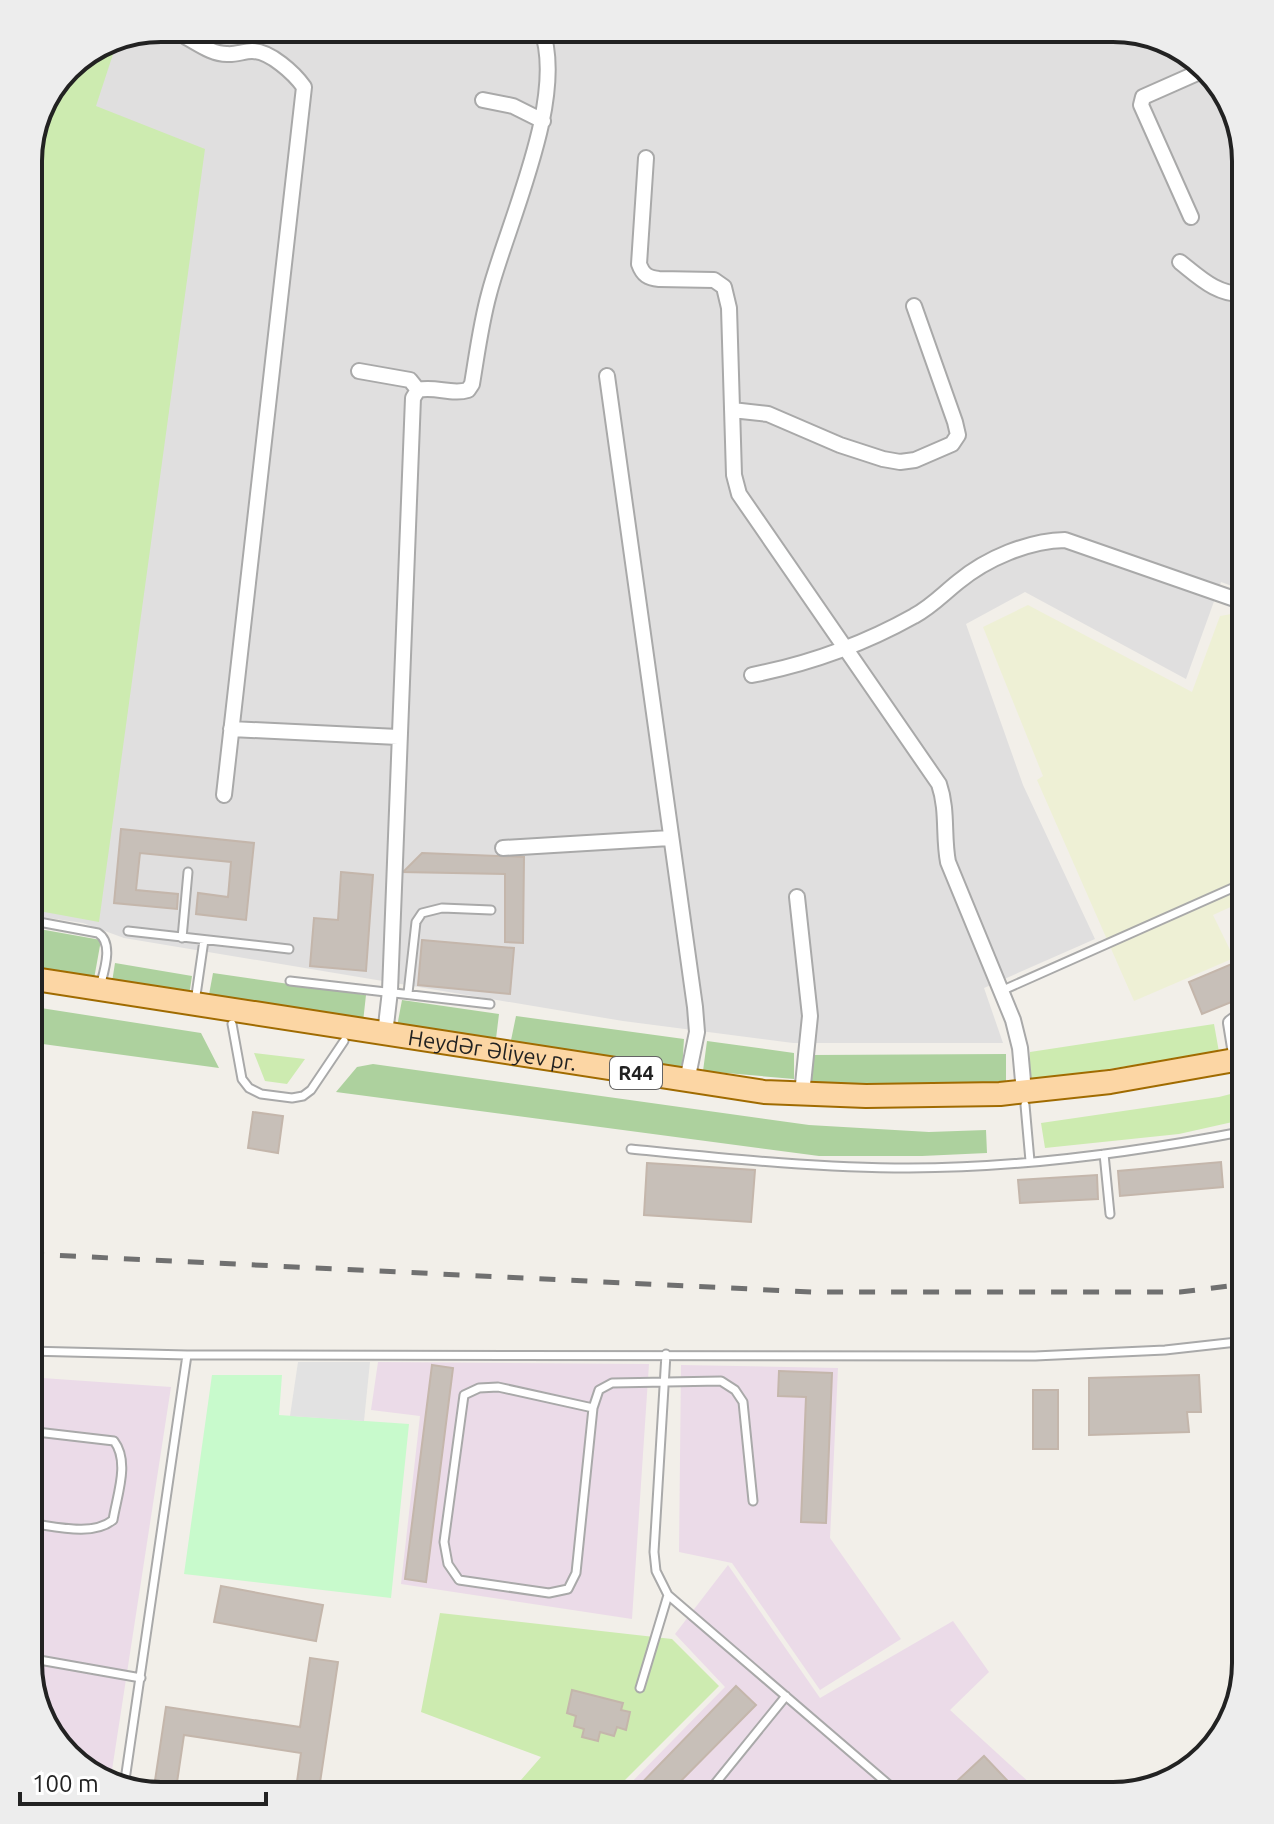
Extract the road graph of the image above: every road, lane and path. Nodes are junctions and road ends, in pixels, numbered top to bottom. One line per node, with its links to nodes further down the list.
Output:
1 (195, 42): 18 (street)
2 (543, 42): 5 (street)
3 (1194, 74): 7 (street)
4 (483, 100): 5 (street)
5 (543, 121): 13 (street)
6 (646, 158): 14 (street)
7 (1191, 217)
8 (1180, 262): 9 (street)
9 (1232, 295)
10 (914, 306): 14 (street)
11 (359, 371): 13 (street)
12 (607, 376): 21 (street)
13 (418, 390): 19 (street)
14 (732, 410): 16 (street)
15 (1232, 598): 16 (street)
16 (846, 647): 17 (street); 36 (street)
17 (752, 675)
18 (231, 729): 19 (street); 20 (street)
19 (398, 737): 35 (street)
20 (224, 795)
21 (670, 838): 22 (street); 45 (street)
22 (503, 848)
23 (188, 872): 29 (lane)
24 (1232, 888): 36 (lane)
25 (797, 897): 46 (street)
26 (491, 910): 37 (lane)
27 (42, 923): 34 (lane)
28 (128, 931): 29 (lane)
29 (182, 938): 30 (lane)
30 (204, 940): 31 (lane); 39 (lane)
31 (289, 949)
32 (42, 980): 34 (main road, Heydər Əliyev pr. / R44)
33 (290, 981): 35 (lane)
34 (100, 989): 39 (main road, Heydər Əliyev pr. / R44)
35 (390, 991): 37 (lane); 42 (street)
36 (1001, 991): 47 (street)
37 (408, 993): 40 (lane)
38 (42, 995): 41 (main road, Heydər Əliyev pr. / R44)
39 (194, 1004): 42 (main road, Heydər Əliyev pr. / R44)
40 (490, 1004)
41 (232, 1024): 43 (main road, Heydər Əliyev pr. / R44); 43 (lane)
42 (385, 1034): 45 (main road, Heydər Əliyev pr. / R44)
43 (344, 1041): 47 (main road, Heydər Əliyev pr. / R44)
44 (1232, 1066): 47 (main road, Heydər Əliyev pr. / R44)
45 (687, 1081): 46 (main road, Heydər Əliyev pr. / R44)
46 (802, 1094): 47 (main road, Heydər Əliyev pr. / R44)
47 (1024, 1098): 51 (lane)
48 (1232, 1133): 50 (lane)
49 (631, 1149): 51 (lane)
50 (1104, 1154): 51 (lane); 52 (lane)
51 (1030, 1161)
52 (1110, 1214)
53 (1232, 1342): 55 (lane)
54 (42, 1351): 56 (lane)
55 (666, 1354): 56 (lane); 57 (lane)
56 (187, 1355): 64 (lane)
57 (664, 1382): 58 (lane); 60 (lane); 62 (lane)
58 (593, 1408): 58 (lane)
59 (42, 1433): 61 (lane)
60 (753, 1501)
61 (42, 1524)
62 (668, 1595): 65 (lane); 66 (lane)
63 (42, 1660): 64 (lane)
64 (141, 1678): 67 (lane)
65 (640, 1688)
66 (786, 1696): 68 (lane); 69 (lane)
67 (126, 1777)
68 (716, 1782)
69 (886, 1782)

